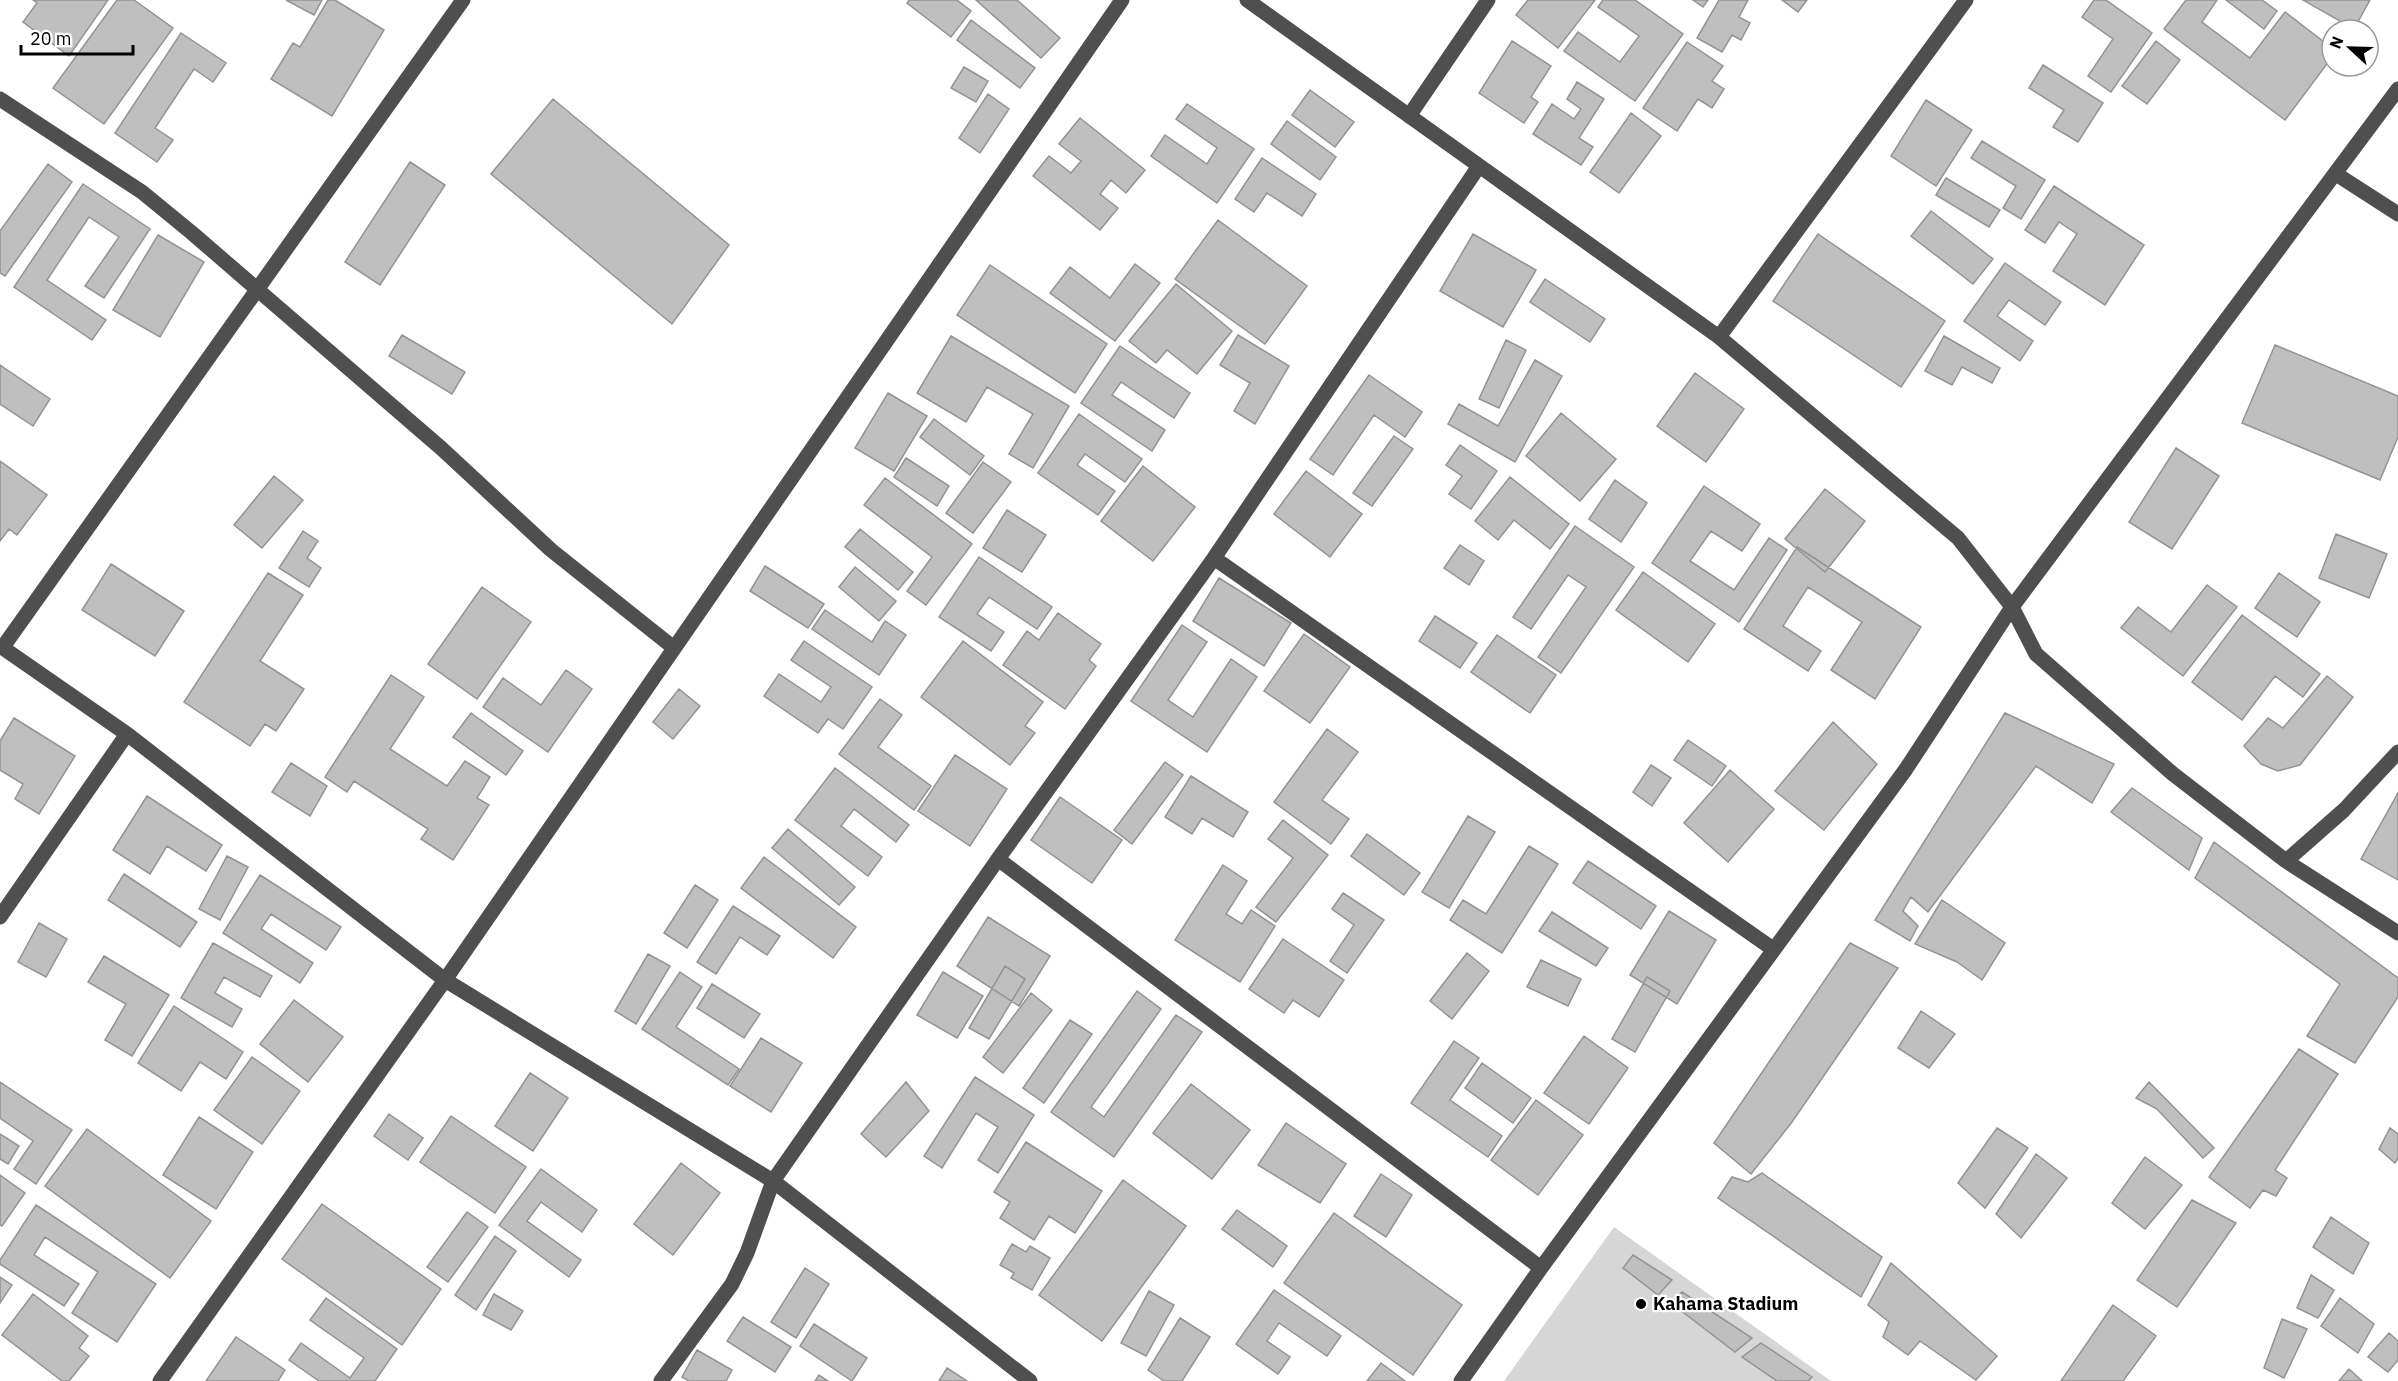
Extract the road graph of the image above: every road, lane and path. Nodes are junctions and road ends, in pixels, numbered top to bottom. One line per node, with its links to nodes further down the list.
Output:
1 (464, 0): 12 (street)
2 (1122, 0): 17 (street)
3 (1246, 0): 8 (street)
4 (1488, 0): 8 (street)
5 (1966, 0): 13 (street)
6 (2398, 88): 10 (street)
7 (0, 99): 12 (street)
8 (1409, 116): 9 (street)
9 (1479, 166): 13 (street); 14 (street)
10 (2336, 174): 11 (street); 15 (street)
11 (2398, 214)
12 (257, 290): 16 (street); 17 (street)
13 (1719, 337): 15 (street)
14 (1214, 558): 20 (street); 24 (street)
15 (2012, 608): 21 (street); 24 (street)
16 (1, 646): 18 (street)
17 (674, 648): 25 (street)
18 (127, 734): 22 (street); 25 (street)
19 (2398, 752): 21 (street)
20 (998, 859): 26 (street); 27 (street)
21 (2286, 861): 23 (street)
22 (0, 917)
23 (2398, 933)
24 (1773, 949): 27 (street)
25 (445, 980): 26 (street); 28 (street)
26 (773, 1181): 29 (street); 30 (street)
27 (1541, 1268): 31 (street)
28 (160, 1381)
29 (661, 1381)
30 (1030, 1381)
31 (1461, 1381)

